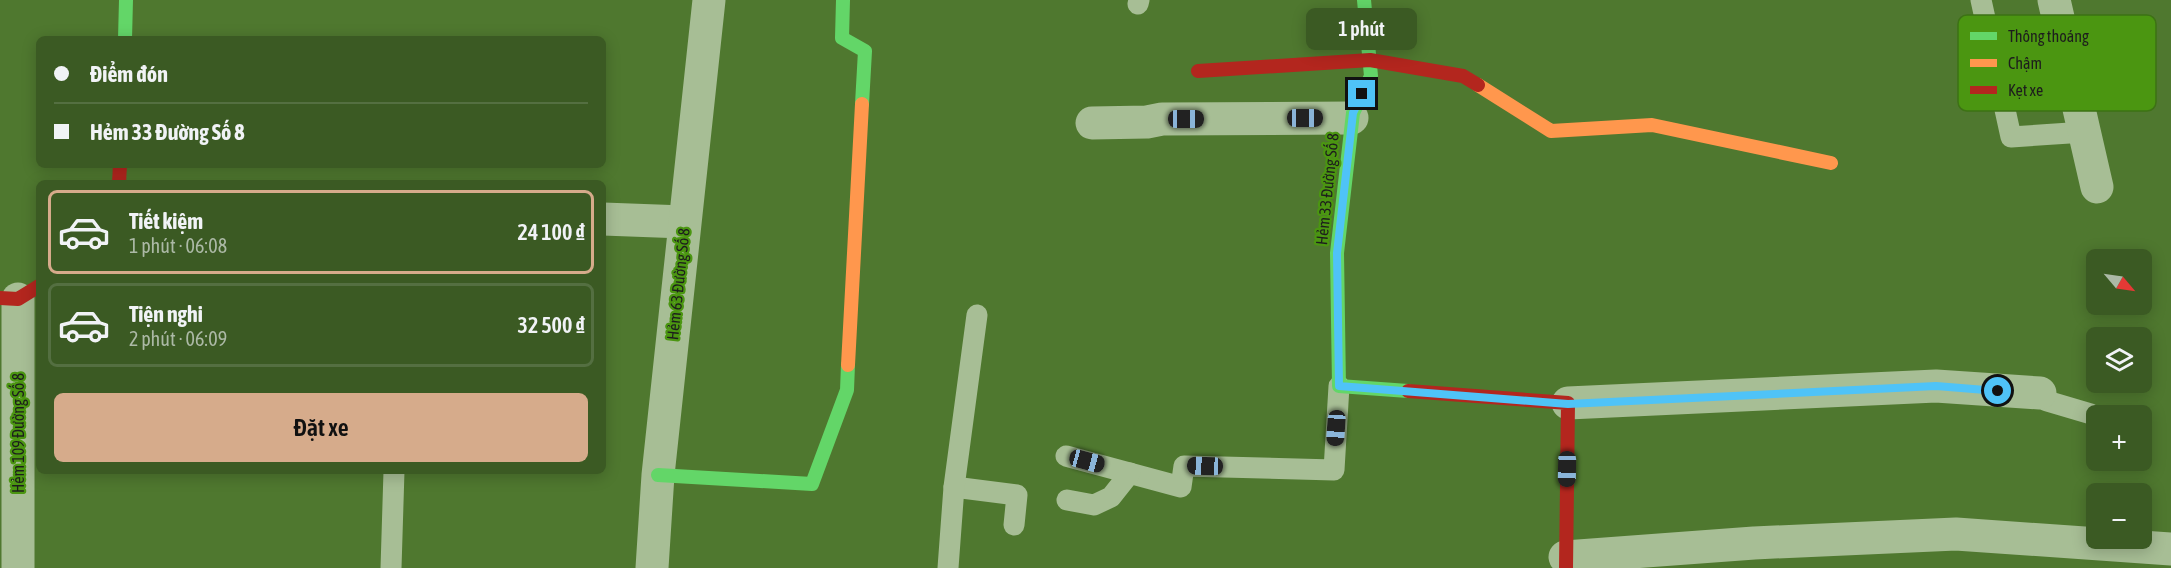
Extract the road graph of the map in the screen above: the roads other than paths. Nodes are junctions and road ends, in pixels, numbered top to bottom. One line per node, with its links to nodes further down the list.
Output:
1 (126, 0): 9 (street)
2 (709, 0): 20 (street, Hẻm 63 Đường Số 8)
3 (843, 0): 30 (street)
4 (1364, 0): 10 (street, Hẻm 33 Đường Số 8)
5 (1981, 0): 7 (lane)
6 (2054, 0): 8 (street)
7 (1984, 15)
8 (2058, 15)
9 (125, 36)
10 (1370, 60): 11 (street); 14 (street, Hẻm 33 Đường Số 8); 17 (street)
11 (1198, 71)
12 (2005, 111): 16 (lane)
13 (2080, 111): 16 (street)
14 (1352, 118): 15 (street); 23 (street, Hẻm 33 Đường Số 8)
15 (1092, 123)
16 (2085, 132): 18 (street)
17 (1831, 163)
18 (2097, 187)
19 (606, 219): 20 (street)
20 (684, 222): 30 (street, Hẻm 63 Đường Số 8)
21 (19, 295): 36 (street, Hẻm 109 Đường Số 8)
22 (977, 315): 31 (lane)
23 (1339, 386): 25 (street); 28 (lane)
24 (2040, 393): 25 (street); 26 (lane)
25 (1568, 404): 35 (street)
26 (2086, 413)
27 (1066, 456): 28 (lane)
28 (1130, 473): 32 (lane)
29 (394, 474): 37 (lane)
30 (658, 475): 38 (street, Hẻm 63 Đường Số 8)
31 (954, 487): 33 (lane); 39 (lane)
32 (1067, 500)
33 (1014, 525)
34 (2171, 549): 35 (street)
35 (1565, 562)
36 (18, 568)
37 (391, 568)
38 (652, 568)
39 (948, 568)

